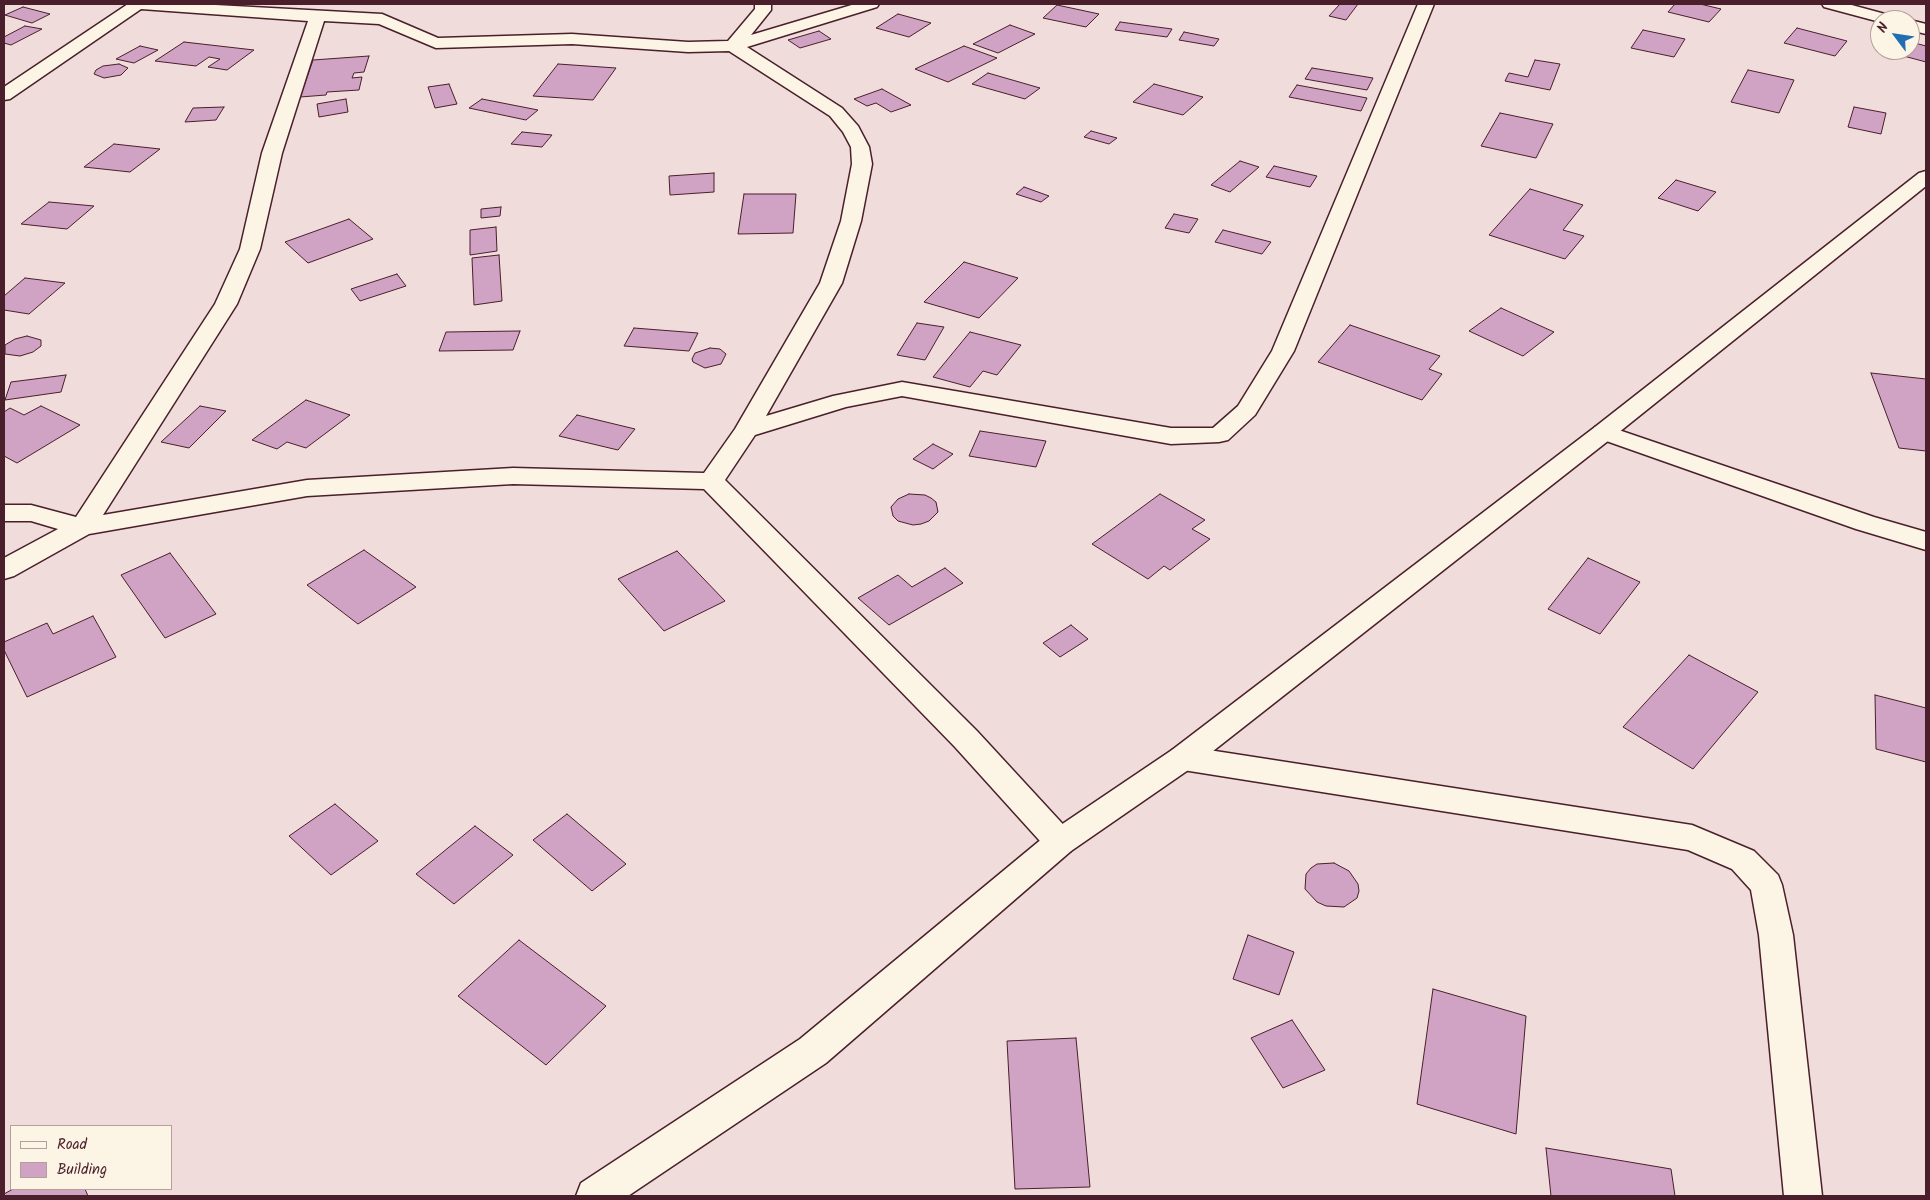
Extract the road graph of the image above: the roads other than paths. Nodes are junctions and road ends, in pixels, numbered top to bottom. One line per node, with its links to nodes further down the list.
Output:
1 (137, 4): 6 (street); 10 (street)
2 (763, 4): 9 (street)
3 (871, 4): 9 (street)
4 (1426, 4): 12 (street)
5 (1830, 4): 7 (street)
6 (192, 5): 8 (street)
7 (1870, 15)
8 (318, 16): 9 (street); 16 (street)
9 (733, 46): 12 (street)
10 (4, 95)
11 (1926, 176): 13 (street)
12 (746, 430): 14 (street)
13 (1604, 432): 17 (street); 19 (street)
14 (711, 481): 16 (street); 20 (street)
15 (4, 513): 16 (street)
16 (82, 527): 18 (street)
17 (1926, 541)
18 (4, 570)
19 (1183, 758): 20 (street); 22 (street)
20 (1060, 842): 21 (street)
21 (595, 1196)
22 (1803, 1196)

